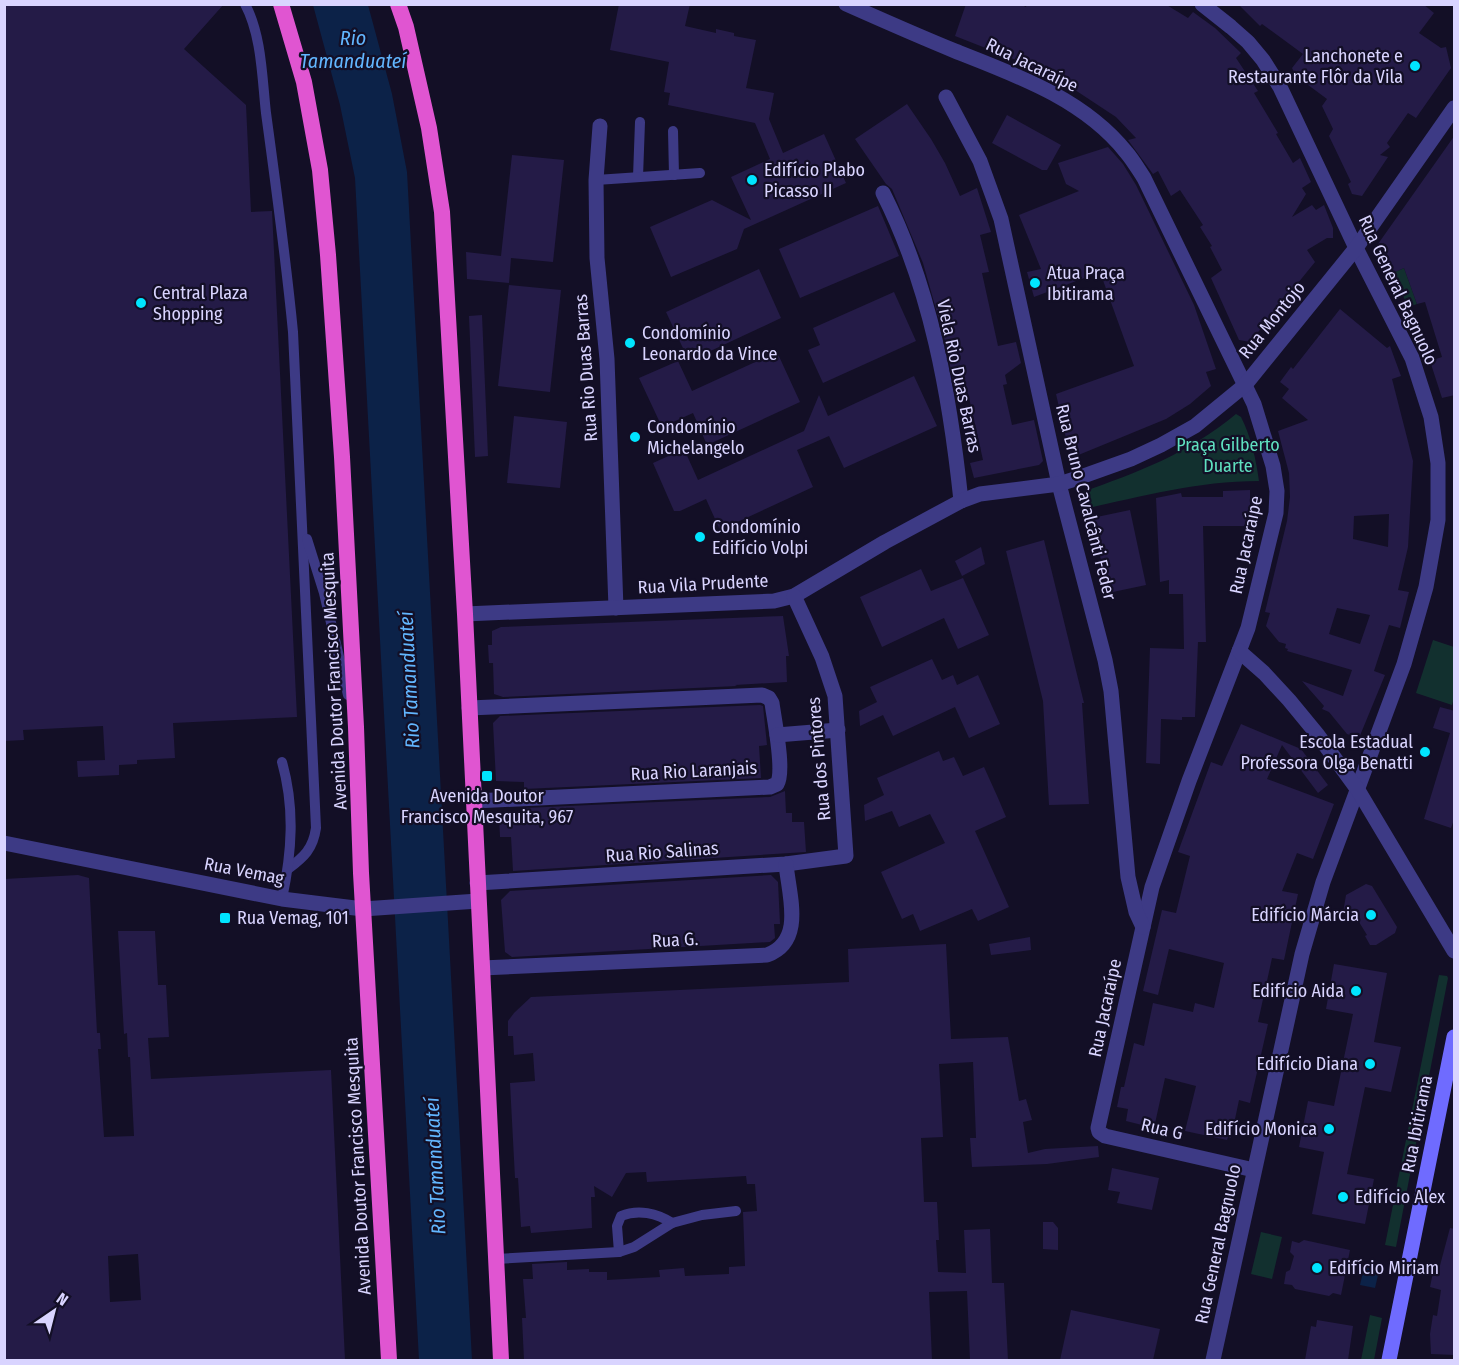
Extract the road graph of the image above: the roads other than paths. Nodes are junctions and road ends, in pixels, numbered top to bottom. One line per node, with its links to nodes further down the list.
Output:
1 (245, 4): 20 (lane)
2 (281, 4): 26 (highway, Avenida Doutor Francisco Mesquita)
3 (398, 4): 23 (highway)
4 (846, 4): 17 (street, Rua Jacaraípe)
5 (1202, 4): 16 (street, Rua General Bagnuolo)
6 (946, 97): 18 (street, Rua Bruno Cavalcânti Feder)
7 (1455, 108): 16 (street, Rua Montojo)
8 (640, 122): 13 (lane)
9 (600, 126): 14 (street, Rua Rio Duas Barras)
10 (673, 131): 12 (lane)
11 (700, 173): 12 (lane)
12 (674, 175): 13 (lane)
13 (638, 177): 14 (lane)
14 (596, 180): 22 (street, Rua Rio Duas Barras)
15 (883, 193): 19 (street, Viela Rio Duas Barras)
16 (1356, 248): 17 (street, Rua Montojo); 30 (street, Rua General Bagnuolo)
17 (1245, 385): 18 (street, Rua Montojo); 24 (street, Rua Jacaraípe)
18 (1059, 484): 19 (street, Rua Vila Prudente); 40 (street, Rua Bruno Cavalcânti Feder)
19 (961, 501): 21 (street, Rua Vila Prudente)
20 (302, 524): 26 (lane); 35 (lane)
21 (794, 596): 22 (street, Rua Vila Prudente); 27 (street, Rua dos Pintores)
22 (616, 608): 23 (street, Rua Vila Prudente)
23 (465, 614): 25 (highway)
24 (1239, 651): 30 (street); 40 (street, Rua Jacaraípe)
25 (469, 708): 28 (street, Rua Rio Laranjais); 31 (highway)
26 (356, 728): 39 (highway, Avenida Doutor Francisco Mesquita)
27 (838, 730): 28 (street); 33 (street, Rua dos Pintores)
28 (777, 735): 31 (street, Rua Rio Laranjais)
29 (282, 762): 35 (lane)
30 (1358, 790): 41 (street); 45 (street, Rua General Bagnuolo)
31 (474, 801): 36 (highway)
32 (4, 843): 37 (street, Rua Vemag)
33 (847, 854): 34 (street, Rua Rio Salinas)
34 (786, 864): 36 (street, Rua Rio Salinas); 42 (street, Rua G.)
35 (288, 869): 37 (lane)
36 (477, 883): 38 (highway)
37 (282, 899): 39 (street, Rua Vemag)
38 (478, 901): 39 (street, Rua Vemag); 42 (highway)
39 (363, 909): 50 (highway, Avenida Doutor Francisco Mesquita)
40 (1143, 927): 44 (street, Rua Jacaraípe)
41 (1455, 951)
42 (482, 968): 49 (highway)
43 (1455, 1037): 53 (main road, Rua Ibitirama)
44 (1099, 1132): 45 (street, Rua G)
45 (1254, 1170): 52 (street, Rua General Bagnuolo)
46 (736, 1211): 47 (lane)
47 (672, 1223): 48 (lane); 48 (lane)
48 (619, 1252): 49 (lane)
49 (496, 1259): 51 (highway)
50 (389, 1360)
51 (501, 1360)
52 (1213, 1360)
53 (1389, 1360)

